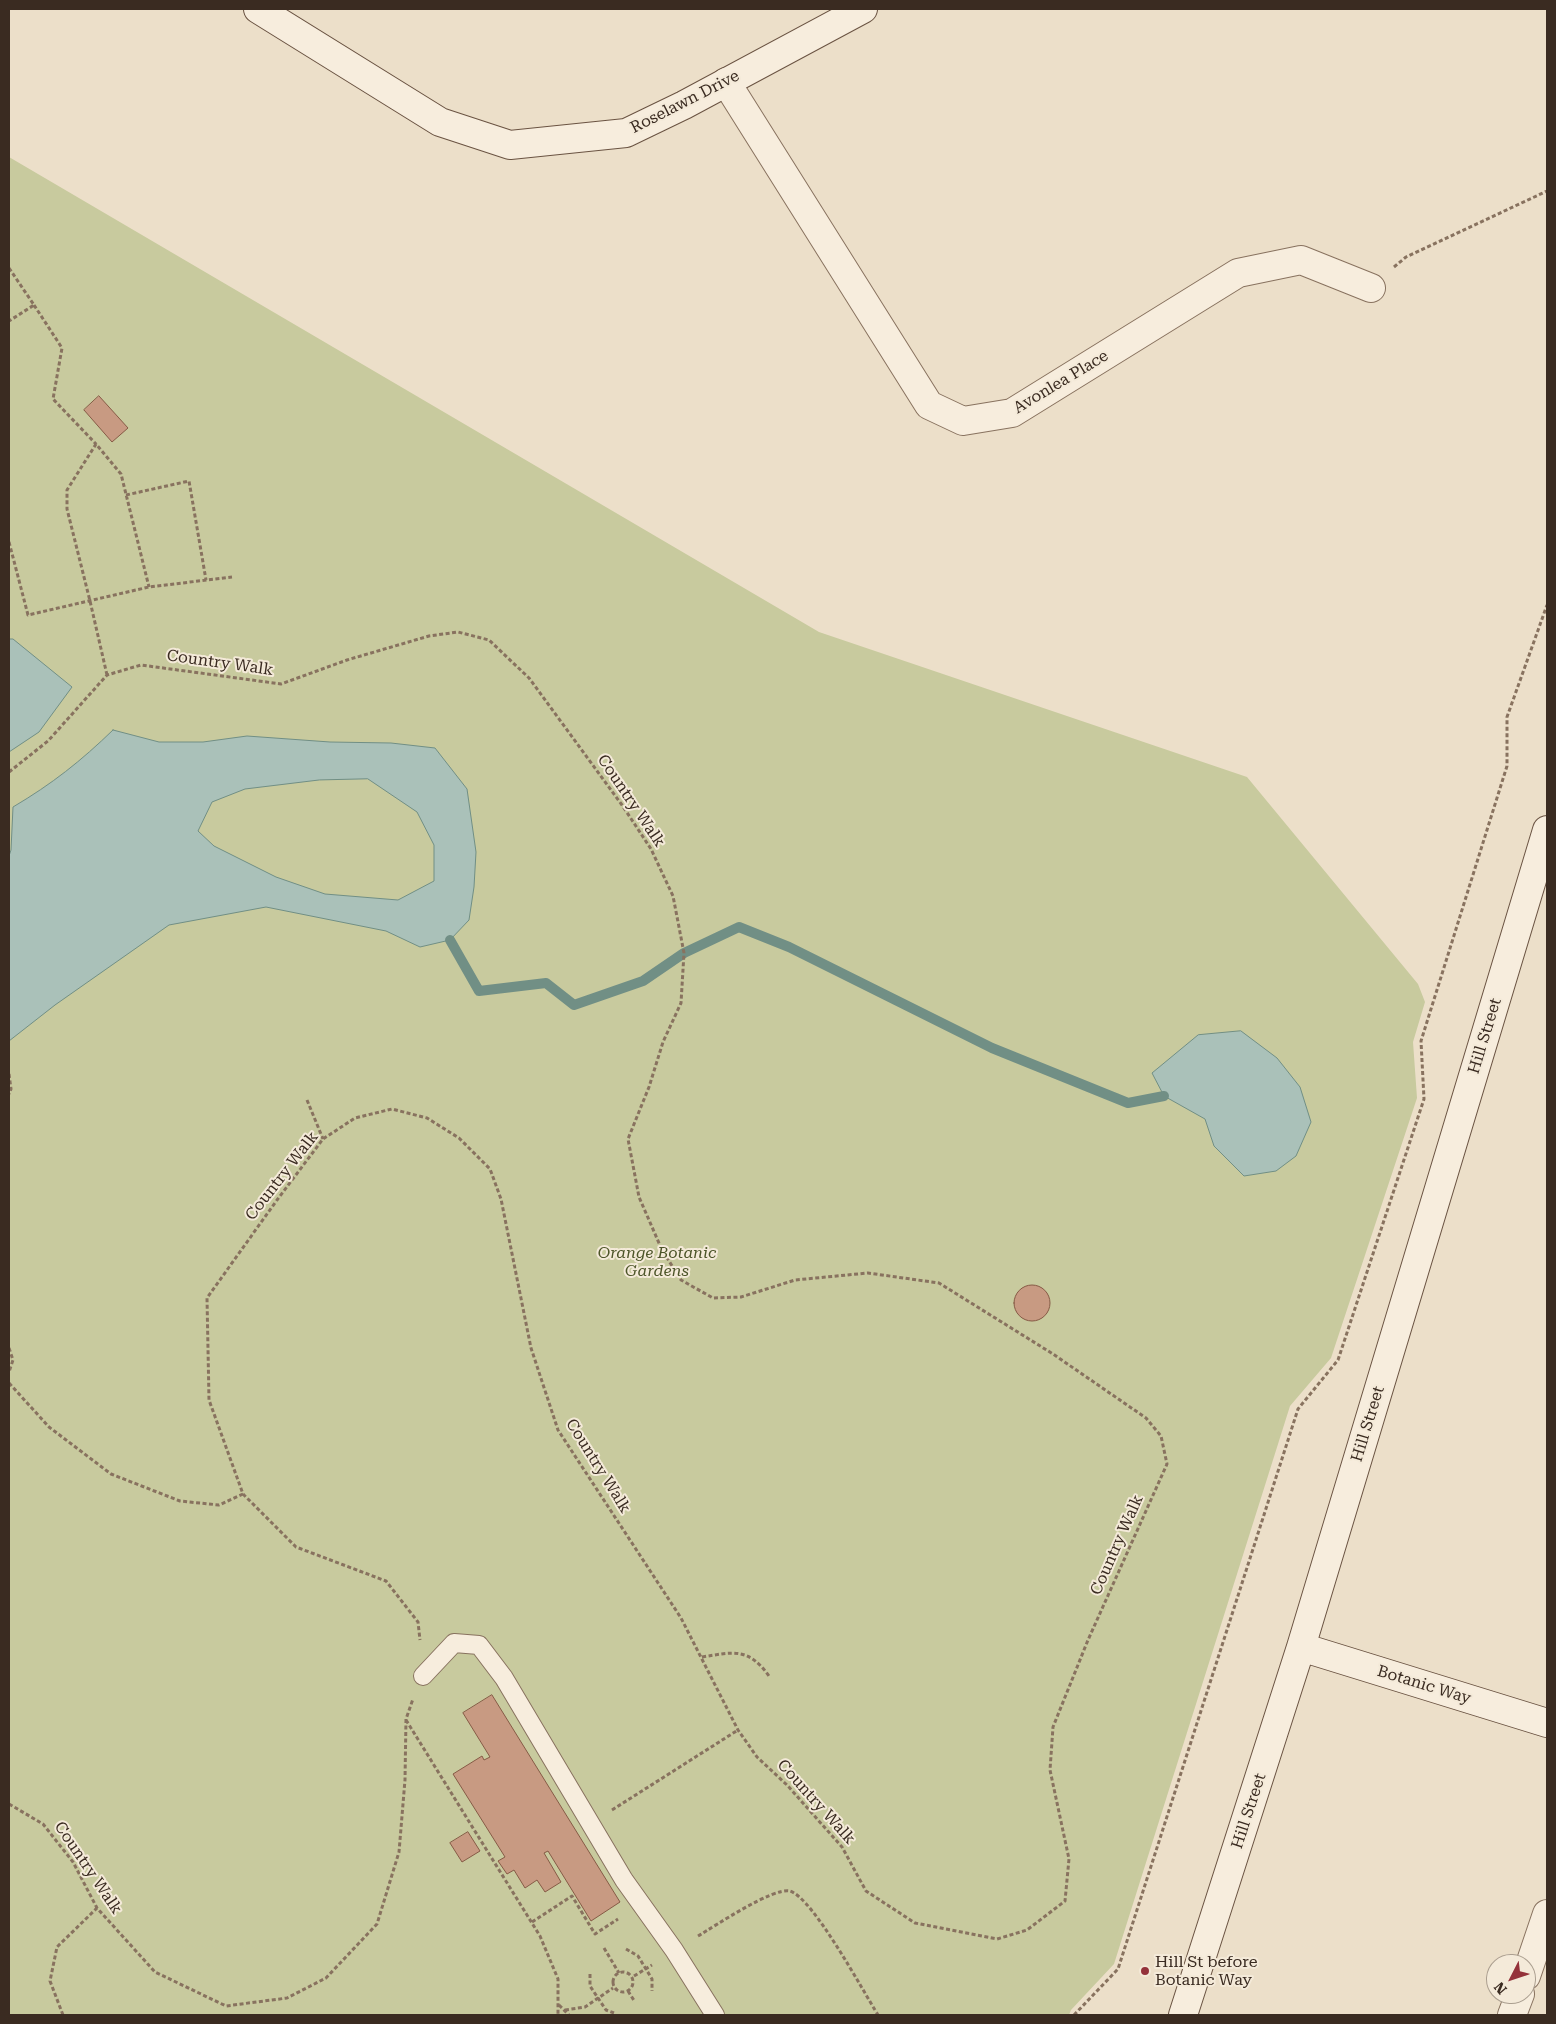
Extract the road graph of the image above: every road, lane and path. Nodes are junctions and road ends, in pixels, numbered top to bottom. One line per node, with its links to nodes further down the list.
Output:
1 (258, 9): 3 (street, Roselawn Drive)
2 (863, 9): 3 (street, Roselawn Drive)
3 (726, 82): 6 (street, Avonlea Place)
4 (1547, 191): 6 (path)
5 (9, 268): 7 (path)
6 (1371, 288)
7 (34, 305): 8 (path); 9 (path)
8 (9, 322)
9 (96, 444): 10 (path); 15 (path)
10 (126, 495): 13 (path); 14 (path)
11 (9, 542): 15 (path)
12 (232, 577): 13 (path)
13 (206, 580): 14 (path)
14 (149, 587): 15 (path)
15 (90, 601): 17 (path)
16 (1547, 605): 62 (path)
17 (107, 675): 18 (path); 34 (path, Country Walk)
18 (9, 772)
19 (1547, 830): 28 (street, Hill Street)
20 (9, 1074): 21 (path)
21 (9, 1094)
22 (307, 1100): 23 (path)
23 (323, 1139): 27 (path, Country Walk); 29 (path, Country Walk)
24 (9, 1348): 25 (path)
25 (9, 1372)
26 (9, 1383): 27 (path)
27 (243, 1494): 30 (path, Country Walk)
28 (1301, 1647): 33 (street, Botanic Way); 63 (street, Hill Street)
29 (702, 1657): 31 (path); 34 (path, Country Walk)
30 (423, 1676): 32 (path, Country Walk); 36 (lane)
31 (769, 1676)
32 (406, 1719): 38 (path, Country Walk); 40 (path)
33 (1547, 1723)
34 (738, 1730): 36 (path)
35 (9, 1804): 38 (path, Country Walk)
36 (590, 1823): 37 (lane)
37 (642, 1904): 40 (path); 43 (lane)
38 (96, 1908): 57 (path)
39 (1547, 1914): 44 (street)
40 (532, 1922): 54 (path)
41 (604, 1948): 46 (path)
42 (626, 1949): 45 (path)
43 (674, 1950): 45 (path); 60 (lane); 61 (path)
44 (1533, 1954)
45 (646, 1969): 48 (path); 51 (path)
46 (619, 1973): 48 (path); 49 (path)
47 (590, 1974): 52 (path)
48 (634, 1976): 50 (path)
49 (614, 1988): 50 (path); 52 (path)
50 (628, 1991): 53 (path)
51 (652, 1991)
52 (598, 1998): 55 (path); 56 (path)
53 (635, 2002)
54 (559, 2005): 55 (path); 58 (path)
55 (565, 2010): 59 (path)
56 (614, 2013)
57 (62, 2015)
58 (558, 2015)
59 (569, 2015)
60 (715, 2015)
61 (878, 2015)
62 (1074, 2015)
63 (1183, 2015)

